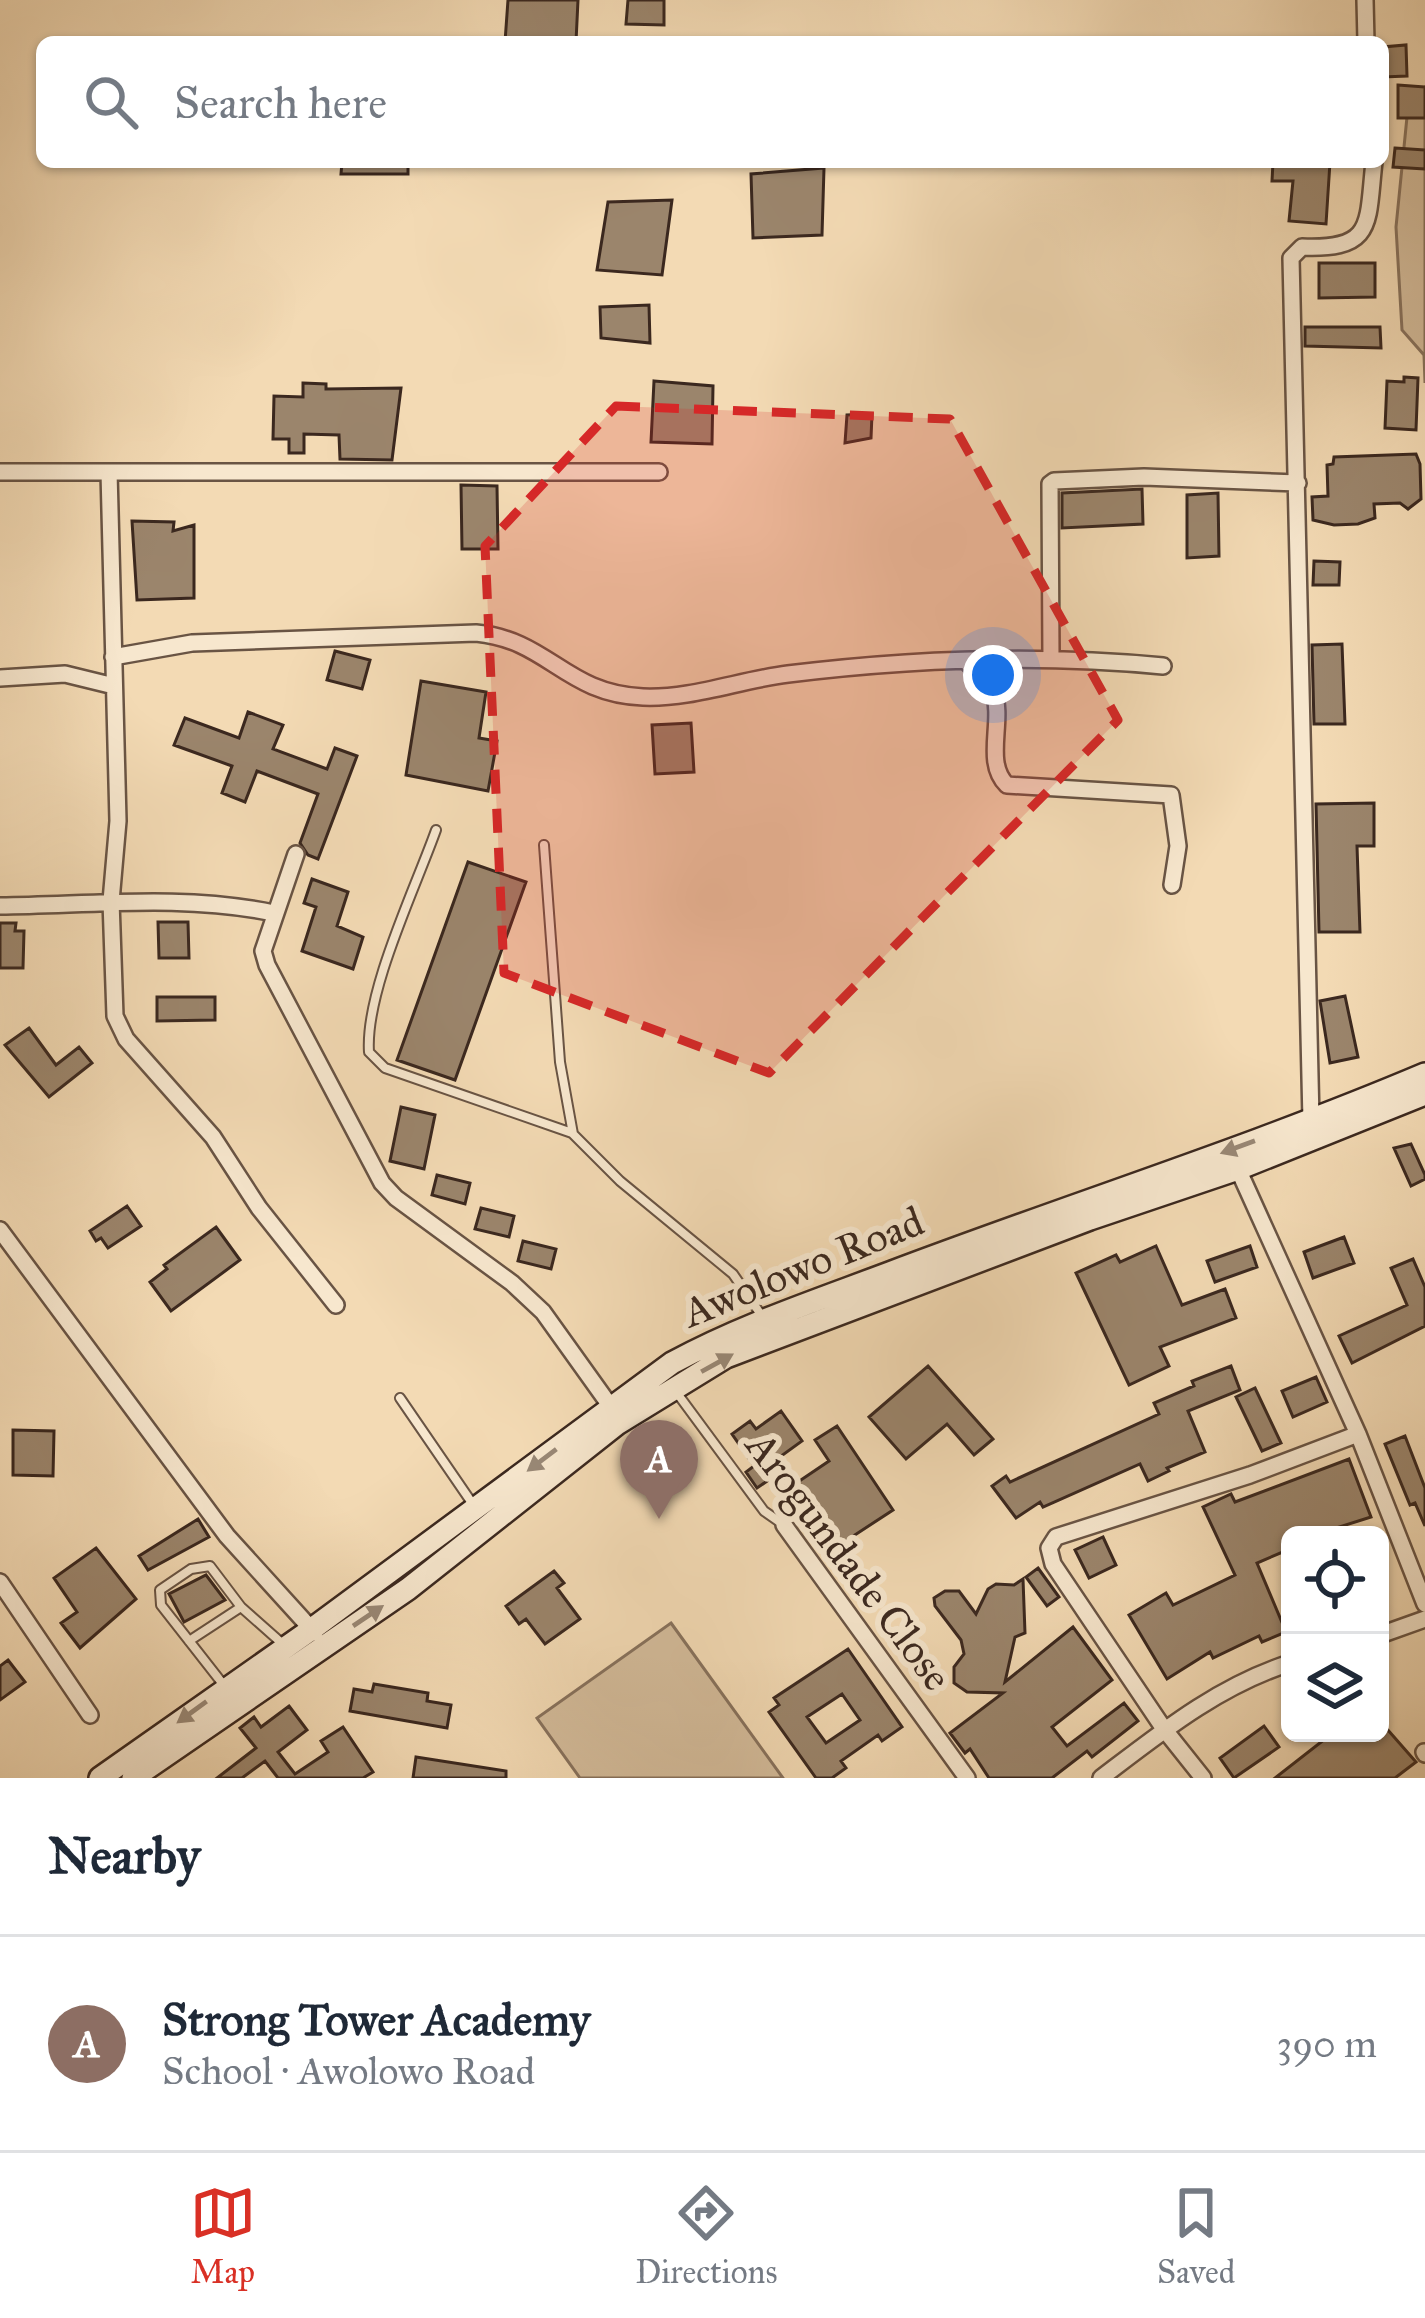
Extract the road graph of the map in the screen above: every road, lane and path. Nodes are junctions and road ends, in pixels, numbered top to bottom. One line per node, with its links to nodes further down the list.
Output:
1 (1365, 0): 2 (street)
2 (1366, 36)
3 (1373, 168): 7 (street)
4 (0, 472): 5 (street)
5 (109, 472): 6 (street); 8 (street)
6 (658, 472)
7 (1298, 483): 9 (street); 23 (street)
8 (113, 657): 10 (street); 13 (street)
9 (1051, 659): 10 (street); 11 (street)
10 (967, 662): 17 (street)
11 (1163, 666)
12 (0, 678): 13 (street)
13 (114, 686): 18 (street)
14 (436, 830): 24 (lane)
15 (544, 844): 24 (lane)
16 (296, 854): 20 (street)
17 (1172, 885)
18 (111, 901): 19 (street); 20 (street); 27 (street)
19 (0, 906)
20 (274, 913): 31 (street)
21 (1425, 1074): 23 (main road, Awolowo Road)
22 (1425, 1094): 25 (main road, Awolowo Road)
23 (1311, 1120): 28 (main road, Awolowo Road, one-way to 28)
24 (573, 1134): 28 (lane)
25 (1238, 1169): 29 (main road, Awolowo Road, one-way to 25); 32 (street)
26 (0, 1229): 40 (street)
27 (336, 1305)
28 (764, 1321): 31 (main road, Awolowo Road)
29 (673, 1388): 34 (lane, Arogundade Close); 40 (main road, Awolowo Road, one-way to 29)
30 (400, 1398): 33 (lane)
31 (611, 1407): 33 (main road, Awolowo Road, one-way to 33)
32 (1358, 1434): 36 (street); 46 (street)
33 (477, 1510): 40 (main road, Awolowo Road)
34 (784, 1525): 49 (street, Arogundade Close)
35 (0, 1582): 45 (street)
36 (1425, 1604)
37 (241, 1607): 41 (lane); 41 (lane); 42 (lane)
38 (1425, 1619): 39 (street)
39 (1383, 1634)
40 (318, 1637): 42 (main road, Awolowo Road); 48 (main road, Awolowo Road)
41 (189, 1641): 44 (lane)
42 (286, 1647): 44 (main road, Awolowo Road)
43 (1281, 1666): 46 (street)
44 (226, 1688): 47 (main road, Awolowo Road, one-way to 47)
45 (90, 1715)
46 (1164, 1729): 50 (street); 51 (street)
47 (100, 1778)
48 (133, 1778)
49 (968, 1778)
50 (1101, 1778)
51 (1203, 1778)

